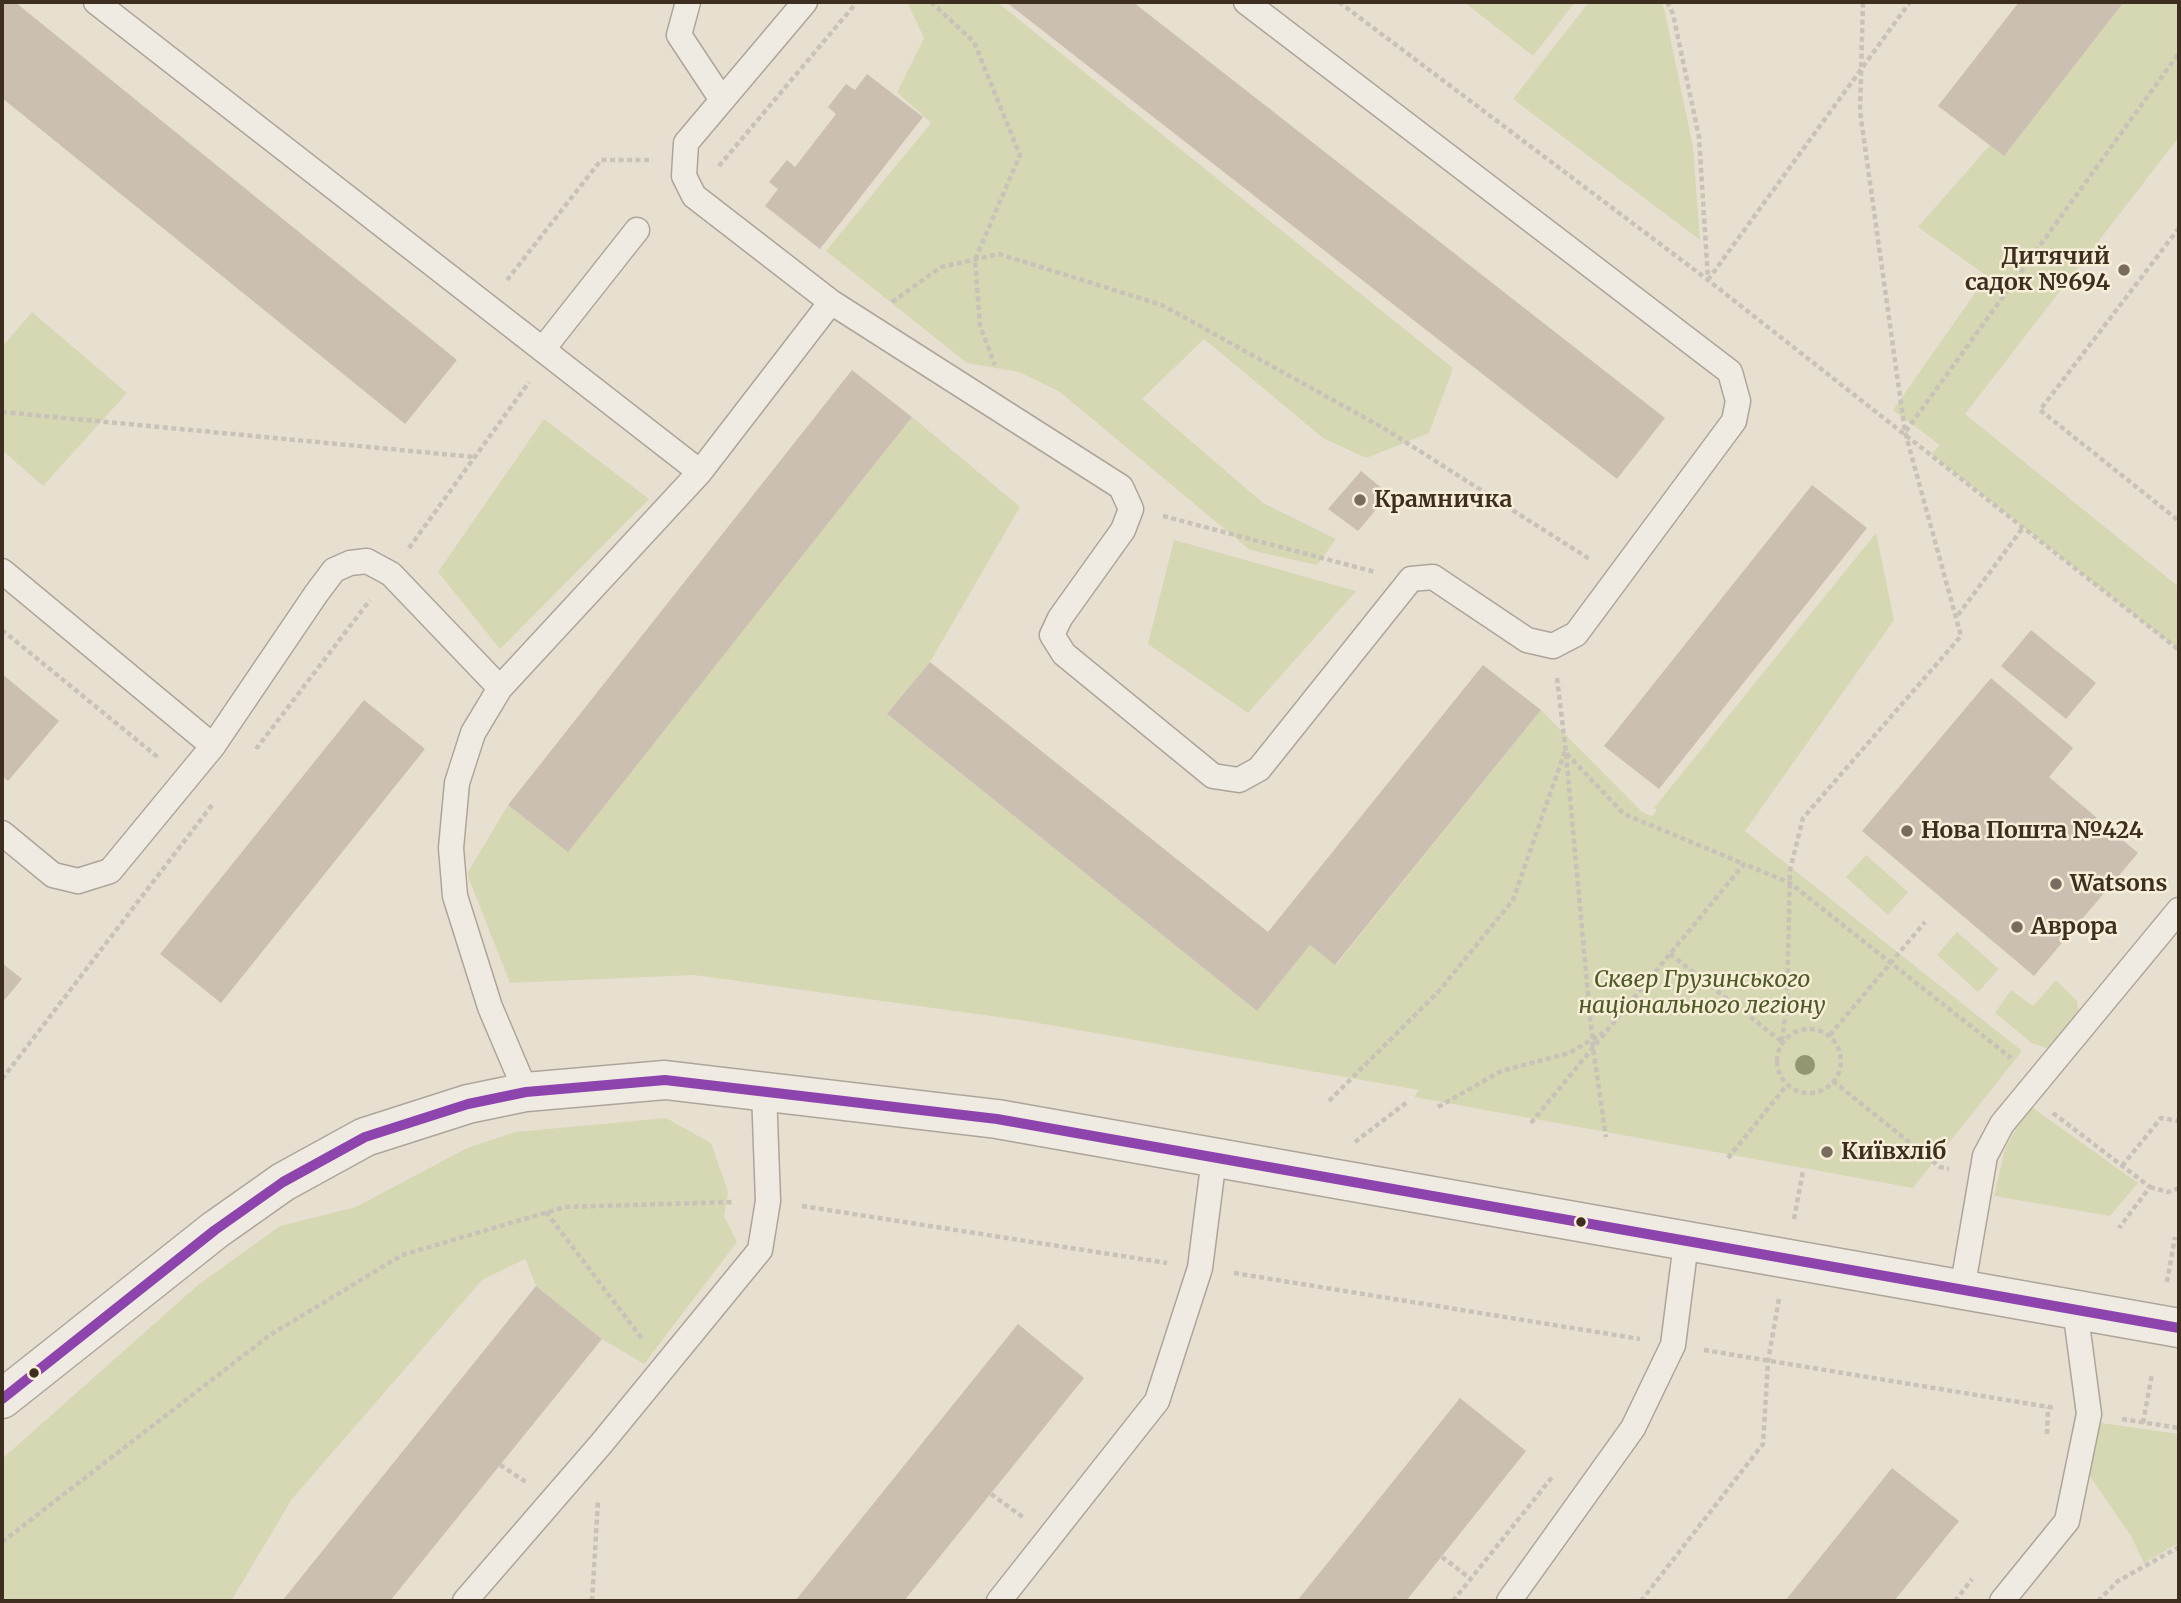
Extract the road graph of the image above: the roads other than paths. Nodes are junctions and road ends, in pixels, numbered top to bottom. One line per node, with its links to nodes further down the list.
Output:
1 (96, 2): 8 (lane)
2 (688, 2): 5 (lane)
3 (805, 2): 5 (lane)
4 (1246, 2): 7 (lane)
5 (722, 100): 7 (lane)
6 (637, 230): 8 (lane)
7 (831, 302): 9 (lane)
8 (546, 352): 9 (lane)
9 (700, 472): 11 (lane)
10 (2, 570): 12 (lane)
11 (500, 688): 12 (lane); 16 (lane)
12 (213, 746): 13 (lane)
13 (2, 833)
14 (2179, 910): 19 (lane)
15 (764, 1090): 16 (street); 17 (street); 23 (lane)
16 (526, 1093): 22 (street)
17 (1214, 1158): 18 (street); 24 (lane)
18 (1686, 1243): 19 (street); 25 (lane)
19 (1962, 1290): 20 (street)
20 (2075, 1309): 21 (street); 26 (lane)
21 (2179, 1328)
22 (2, 1399)
23 (465, 1601)
24 (999, 1601)
25 (1509, 1601)
26 (2002, 1601)

